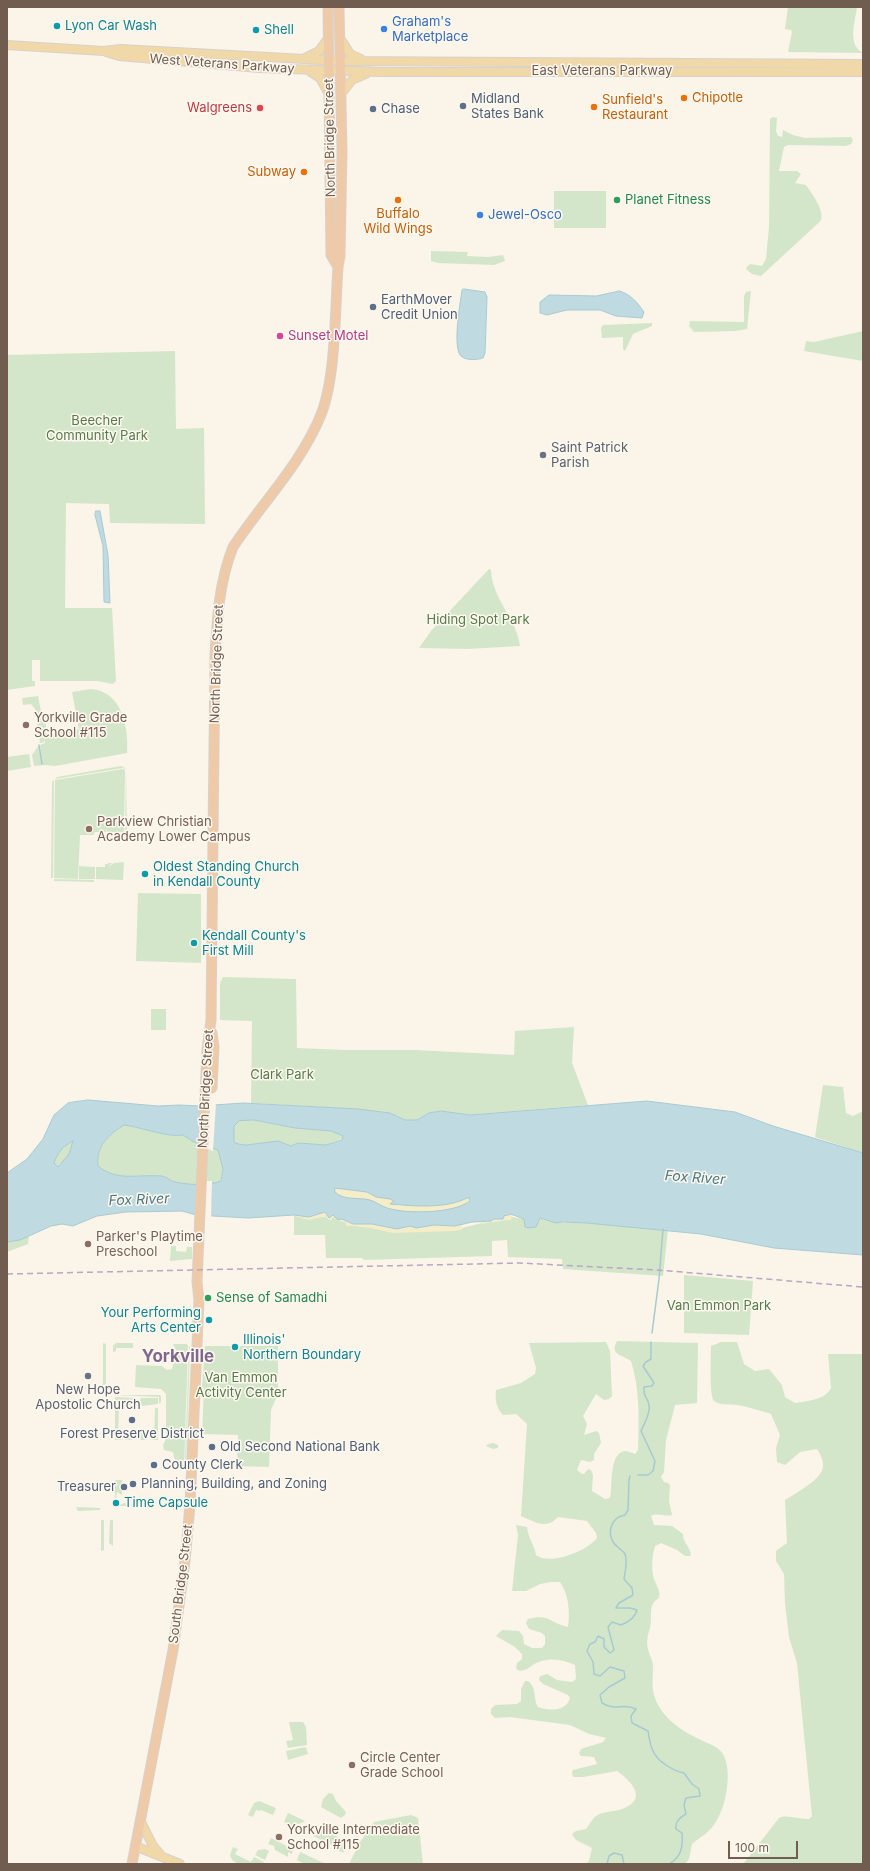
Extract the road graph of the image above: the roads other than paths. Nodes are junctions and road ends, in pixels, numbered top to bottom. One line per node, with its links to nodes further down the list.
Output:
1 (328, 7): 3 (highway, North Bridge Street)
2 (340, 7): 4 (highway, North Bridge Street)
3 (329, 37): 7 (main road); 8 (highway, North Bridge Street)
4 (340, 38): 9 (highway, North Bridge Street); 10 (main road)
5 (7, 45): 6 (main road, West Veterans Parkway)
6 (104, 51): 7 (main road, West Veterans Parkway); 12 (main road, West Veterans Parkway)
7 (303, 59): 8 (main road, West Veterans Parkway)
8 (329, 60): 9 (main road, West Veterans Parkway); 13 (highway, North Bridge Street)
9 (341, 61): 10 (main road, East Veterans Parkway); 14 (highway, North Bridge Street)
10 (368, 61): 11 (main road, East Veterans Parkway)
11 (863, 64)
12 (308, 70): 13 (main road, West Veterans Parkway); 17 (main road)
13 (329, 71): 14 (main road, West Veterans Parkway); 17 (highway, North Bridge Street)
14 (340, 71): 15 (main road, East Veterans Parkway); 18 (highway, North Bridge Street)
15 (370, 72): 16 (main road, East Veterans Parkway); 18 (main road)
16 (863, 72)
17 (330, 94): 19 (highway, North Bridge Street)
18 (341, 94): 19 (highway, North Bridge Street)
19 (338, 267): 20 (highway, North Bridge Street)
20 (205, 1158): 21 (highway, South Bridge Street)
21 (140, 1820): 22 (highway, South Bridge Street); 23 (main road)
22 (135, 1846): 23 (main road); 24 (highway, South Bridge Street)
23 (162, 1856): 25 (main road)
24 (132, 1864)
25 (180, 1864)

